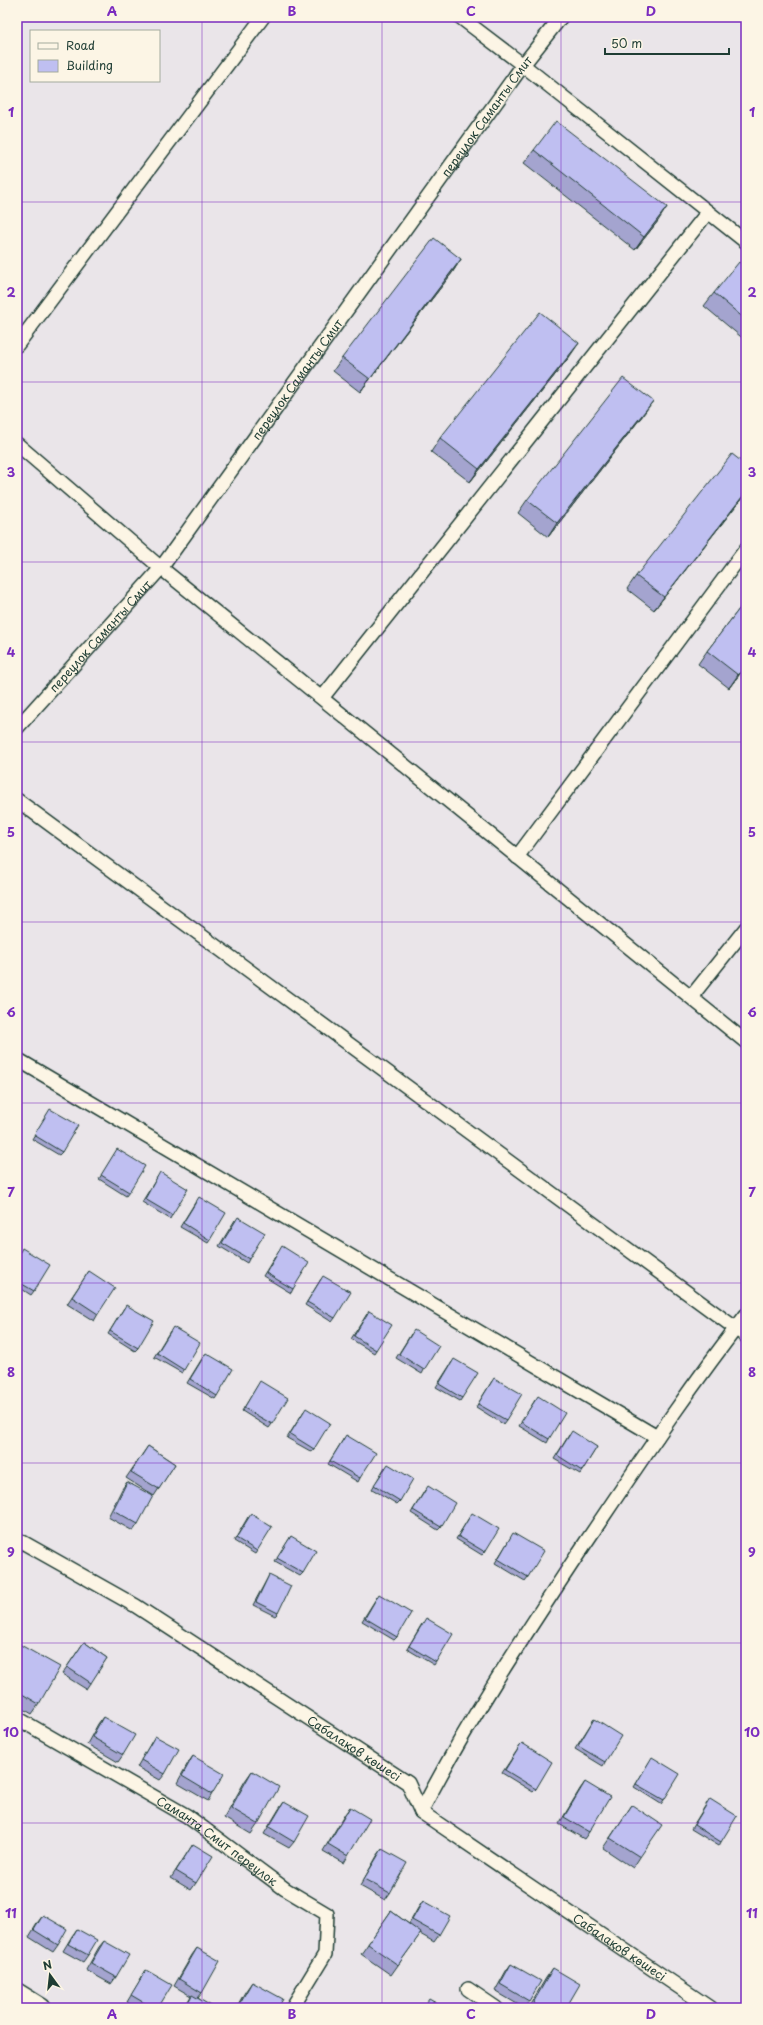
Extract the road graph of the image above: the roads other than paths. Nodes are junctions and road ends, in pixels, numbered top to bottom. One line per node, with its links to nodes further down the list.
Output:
1 (263, 17): 7 (street)
2 (460, 17): 4 (street)
3 (561, 17): 4 (street, переулок Саманты Смит)
4 (524, 65): 5 (street); 10 (street, переулок Саманты Смит)
5 (708, 212): 6 (street); 11 (street)
6 (746, 242)
7 (17, 345)
8 (17, 444): 10 (street)
9 (746, 549): 14 (street)
10 (161, 568): 11 (street); 12 (street, переулок Саманты Смит)
11 (322, 698): 14 (street)
12 (17, 728)
13 (17, 800): 20 (street)
14 (517, 857): 16 (street)
15 (746, 928): 16 (street)
16 (691, 998): 17 (street)
17 (746, 1042)
18 (17, 1059): 21 (street)
19 (746, 1315): 20 (street)
20 (741, 1332): 21 (street)
21 (657, 1437): 24 (street)
22 (17, 1539): 24 (street, Сабалақов көшесі)
23 (17, 1718): 28 (street, Саманта Смит переулок)
24 (421, 1812): 30 (street, Сабалақов көшесі)
25 (468, 1990): 29 (street)
26 (17, 1993): 27 (main road)
27 (42, 2008)
28 (292, 2008)
29 (496, 2008)
30 (710, 2008)

